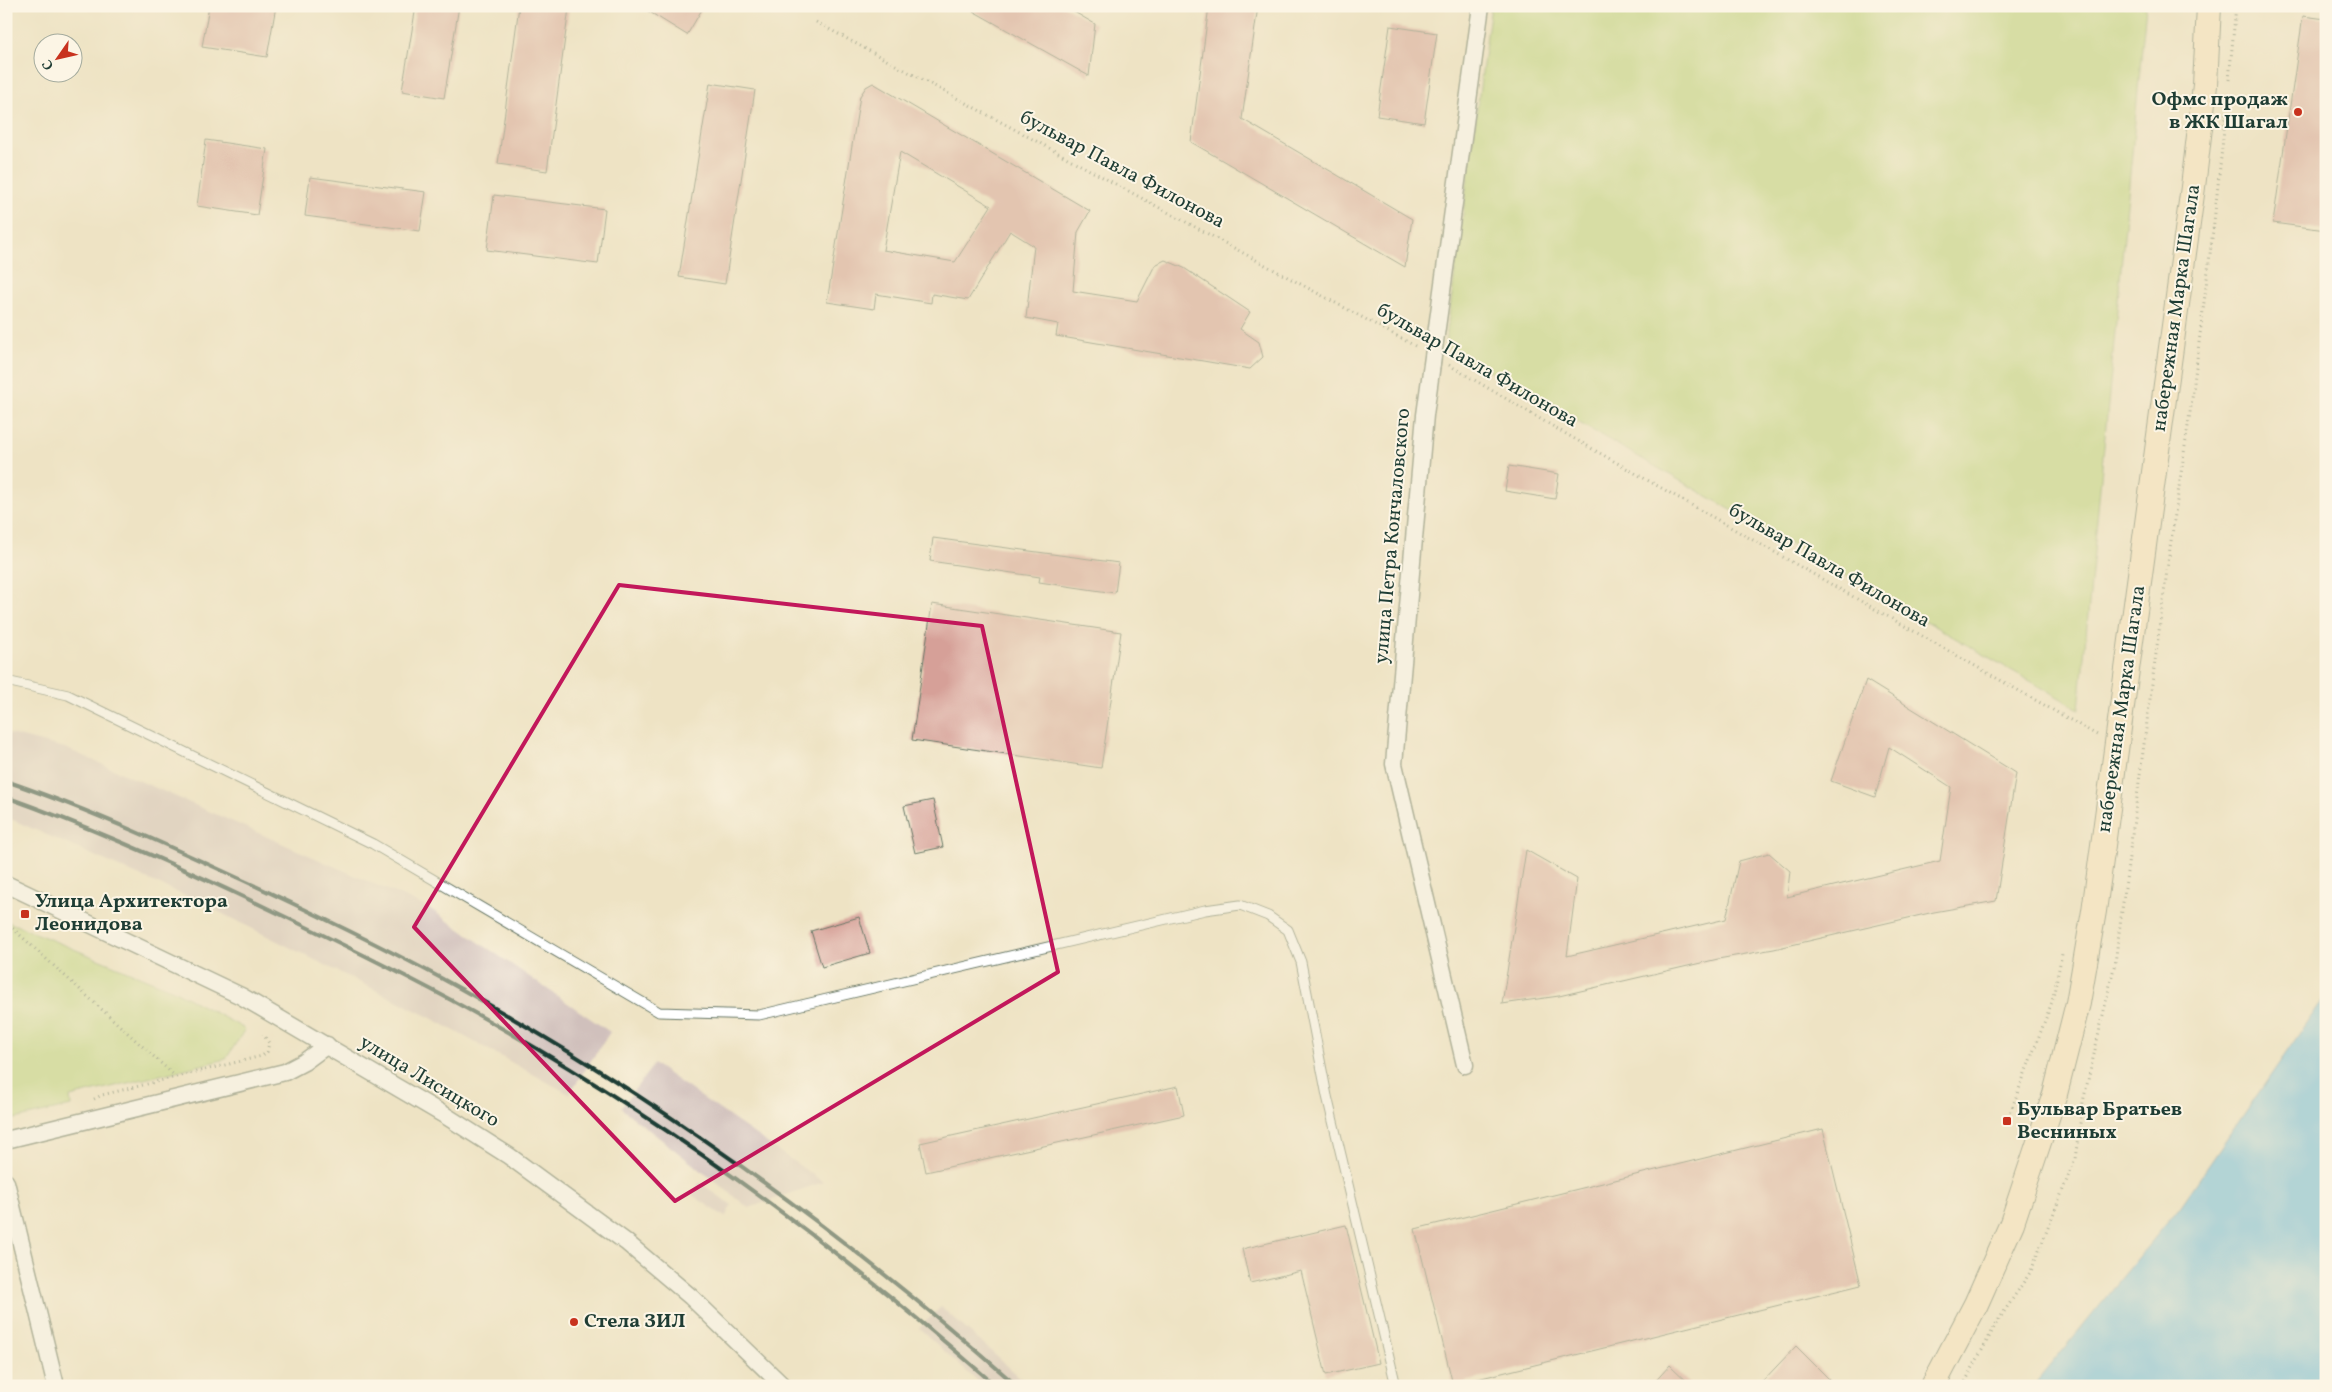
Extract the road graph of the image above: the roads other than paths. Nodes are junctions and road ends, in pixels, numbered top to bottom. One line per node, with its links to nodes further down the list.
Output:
1 (1480, 6): 6 (street, улица Петра Кончаловского)
2 (2209, 6): 12 (main road, набережная Марка Шагала)
3 (6, 681): 11 (lane)
4 (6, 884): 5 (street, улица Лисицкого)
5 (327, 1045): 7 (street); 10 (street, улица Лисицкого)
6 (1465, 1065)
7 (6, 1140)
8 (6, 1182): 9 (street)
9 (56, 1386)
10 (783, 1386)
11 (1396, 1386)
12 (1933, 1386)

